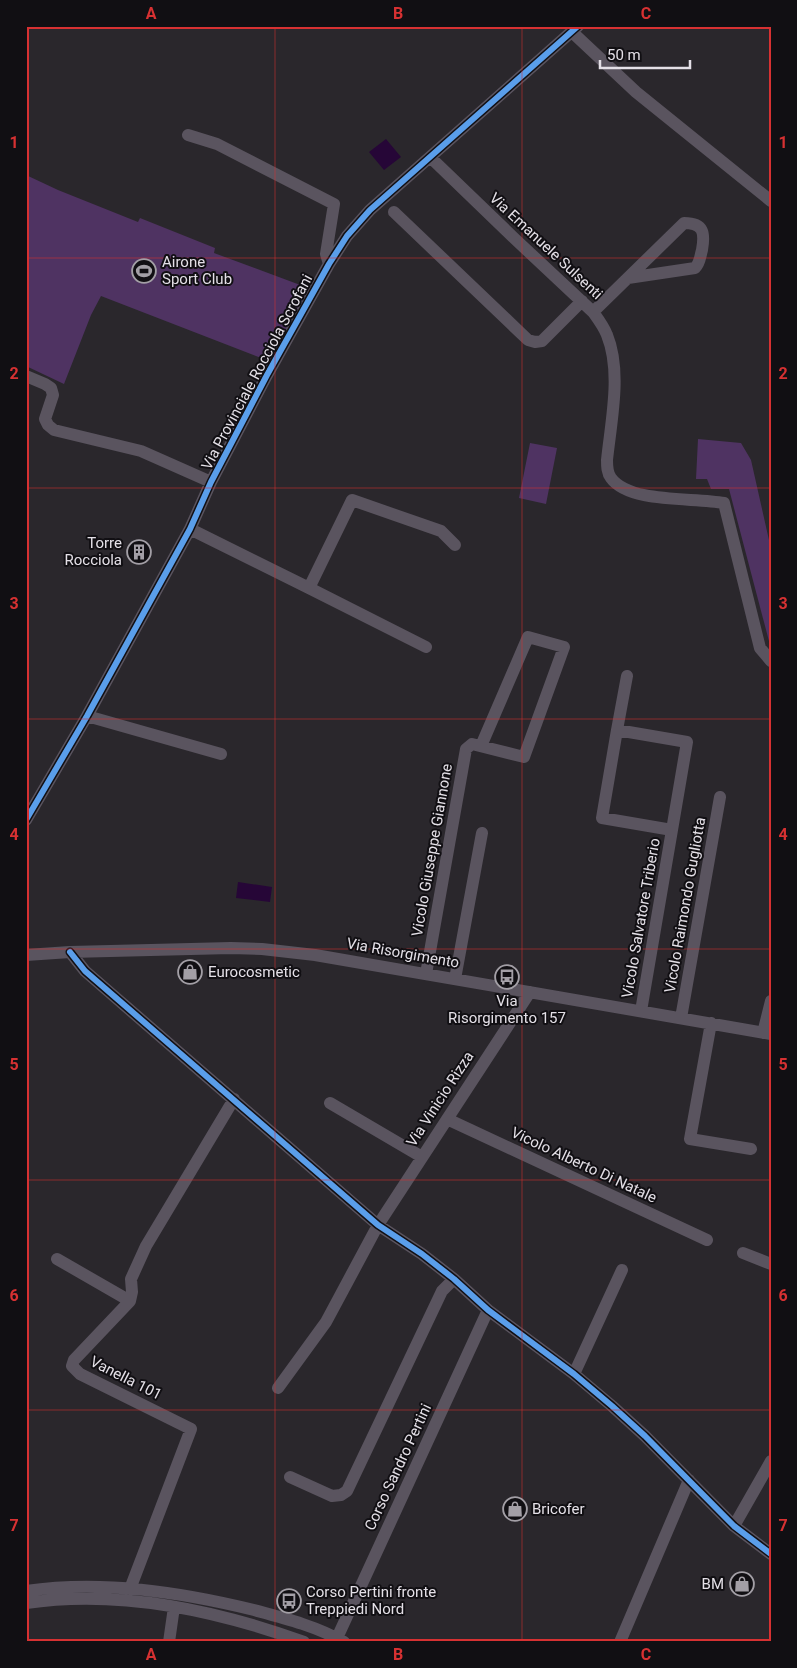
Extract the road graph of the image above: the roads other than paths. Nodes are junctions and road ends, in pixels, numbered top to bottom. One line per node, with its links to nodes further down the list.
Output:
1 (575, 29): 3 (street, Via Provinciale Rocciola Scrofani); 4 (street)
2 (188, 135): 6 (street)
3 (430, 157): 6 (street, Via Provinciale Rocciola Scrofani); 8 (street, Via Emanuele Sulsenti)
4 (771, 201)
5 (394, 212): 8 (street)
6 (329, 264): 11 (street, Via Provinciale Rocciola Scrofani)
7 (628, 278): 7 (street); 9 (street)
8 (582, 301): 9 (street, Via Emanuele Sulsenti)
9 (593, 312): 16 (street, Via Emanuele Sulsenti)
10 (26, 376): 11 (street)
11 (211, 482): 12 (street, Via Provinciale Rocciola Scrofani)
12 (190, 529): 14 (street); 18 (street, Via Provinciale Rocciola Scrofani)
13 (455, 545): 14 (street)
14 (309, 588): 15 (street)
15 (426, 647)
16 (771, 661)
17 (627, 676): 19 (street)
18 (87, 716): 21 (street); 23 (street, Via Provinciale Rocciola Scrofani)
19 (618, 730): 24 (street, Vicolo Salvatore Triberio); 24 (street, Vicolo Salvatore Triberio)
20 (480, 746): 20 (street, Vicolo Giuseppe Giannone); 28 (street, Vicolo Giuseppe Giannone)
21 (221, 754)
22 (720, 797): 33 (street, Vicolo Raimondo Gugliotta)
23 (26, 820)
24 (672, 830): 32 (street, Vicolo Salvatore Triberio)
25 (482, 833): 29 (street)
26 (70, 952): 27 (street, Via Risorgimento); 28 (street, Via Risorgimento); 36 (street)
27 (26, 955)
28 (426, 974): 29 (street, Via Risorgimento)
29 (456, 979): 30 (street, Via Risorgimento)
30 (530, 992): 32 (street, Via Risorgimento); 38 (street, Via Vinicio Rizza)
31 (771, 1002): 35 (street)
32 (641, 1011): 33 (street, Via Risorgimento)
33 (681, 1018): 34 (street, Via Risorgimento)
34 (711, 1023): 35 (street, Via Risorgimento); 39 (street)
35 (767, 1034)
36 (234, 1099): 41 (street); 48 (street)
37 (330, 1103): 40 (street)
38 (447, 1119): 40 (street, Via Vinicio Rizza); 42 (street, Vicolo Alberto Di Natale)
39 (751, 1149)
40 (422, 1157): 41 (street, Via Vinicio Rizza)
41 (378, 1225): 47 (street); 51 (street, Via Vinicio Rizza)
42 (707, 1240)
43 (743, 1253): 45 (street)
44 (57, 1258): 48 (street)
45 (771, 1264)
46 (622, 1270): 50 (street)
47 (454, 1279): 49 (street); 53 (street)
48 (130, 1301): 57 (street, Vanella 101)
49 (488, 1310): 50 (street); 61 (street, Corso Sandro Pertini)
50 (574, 1374): 54 (street)
51 (278, 1388)
52 (771, 1460): 55 (street)
53 (290, 1477)
54 (689, 1480): 55 (street); 64 (street)
55 (734, 1526): 56 (street)
56 (771, 1554)
57 (130, 1589): 58 (street, Corso Sandro Pertini); 61 (street, Corso Sandro Pertini)
58 (26, 1591)
59 (26, 1603): 60 (street)
60 (174, 1607): 62 (street); 63 (street)
61 (340, 1640)
62 (169, 1642)
63 (304, 1642)
64 (620, 1642)

